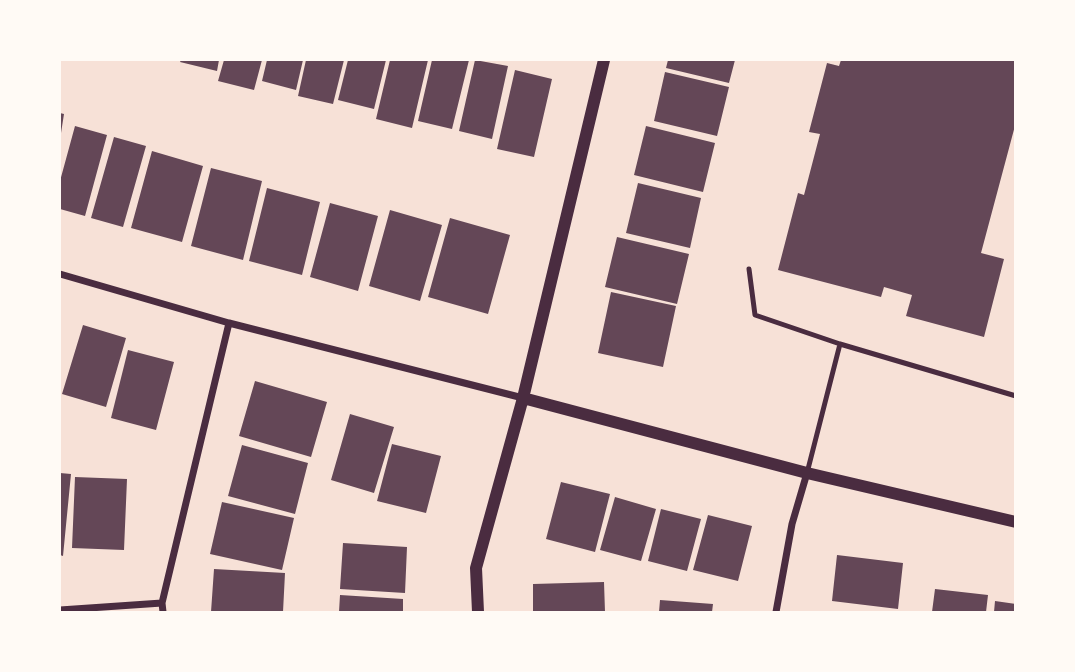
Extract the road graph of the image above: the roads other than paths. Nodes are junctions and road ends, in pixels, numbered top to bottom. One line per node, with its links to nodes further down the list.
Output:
1 (604, 60): 7 (street)
2 (749, 269): 5 (lane)
3 (60, 274): 4 (street)
4 (229, 323): 7 (street); 10 (street)
5 (840, 344): 6 (lane); 8 (lane)
6 (1016, 397)
7 (523, 398): 8 (street); 13 (street)
8 (807, 473): 9 (street); 14 (street)
9 (1016, 522)
10 (162, 603): 11 (street); 12 (street)
11 (60, 610)
12 (163, 612)
13 (478, 612)
14 (776, 612)

